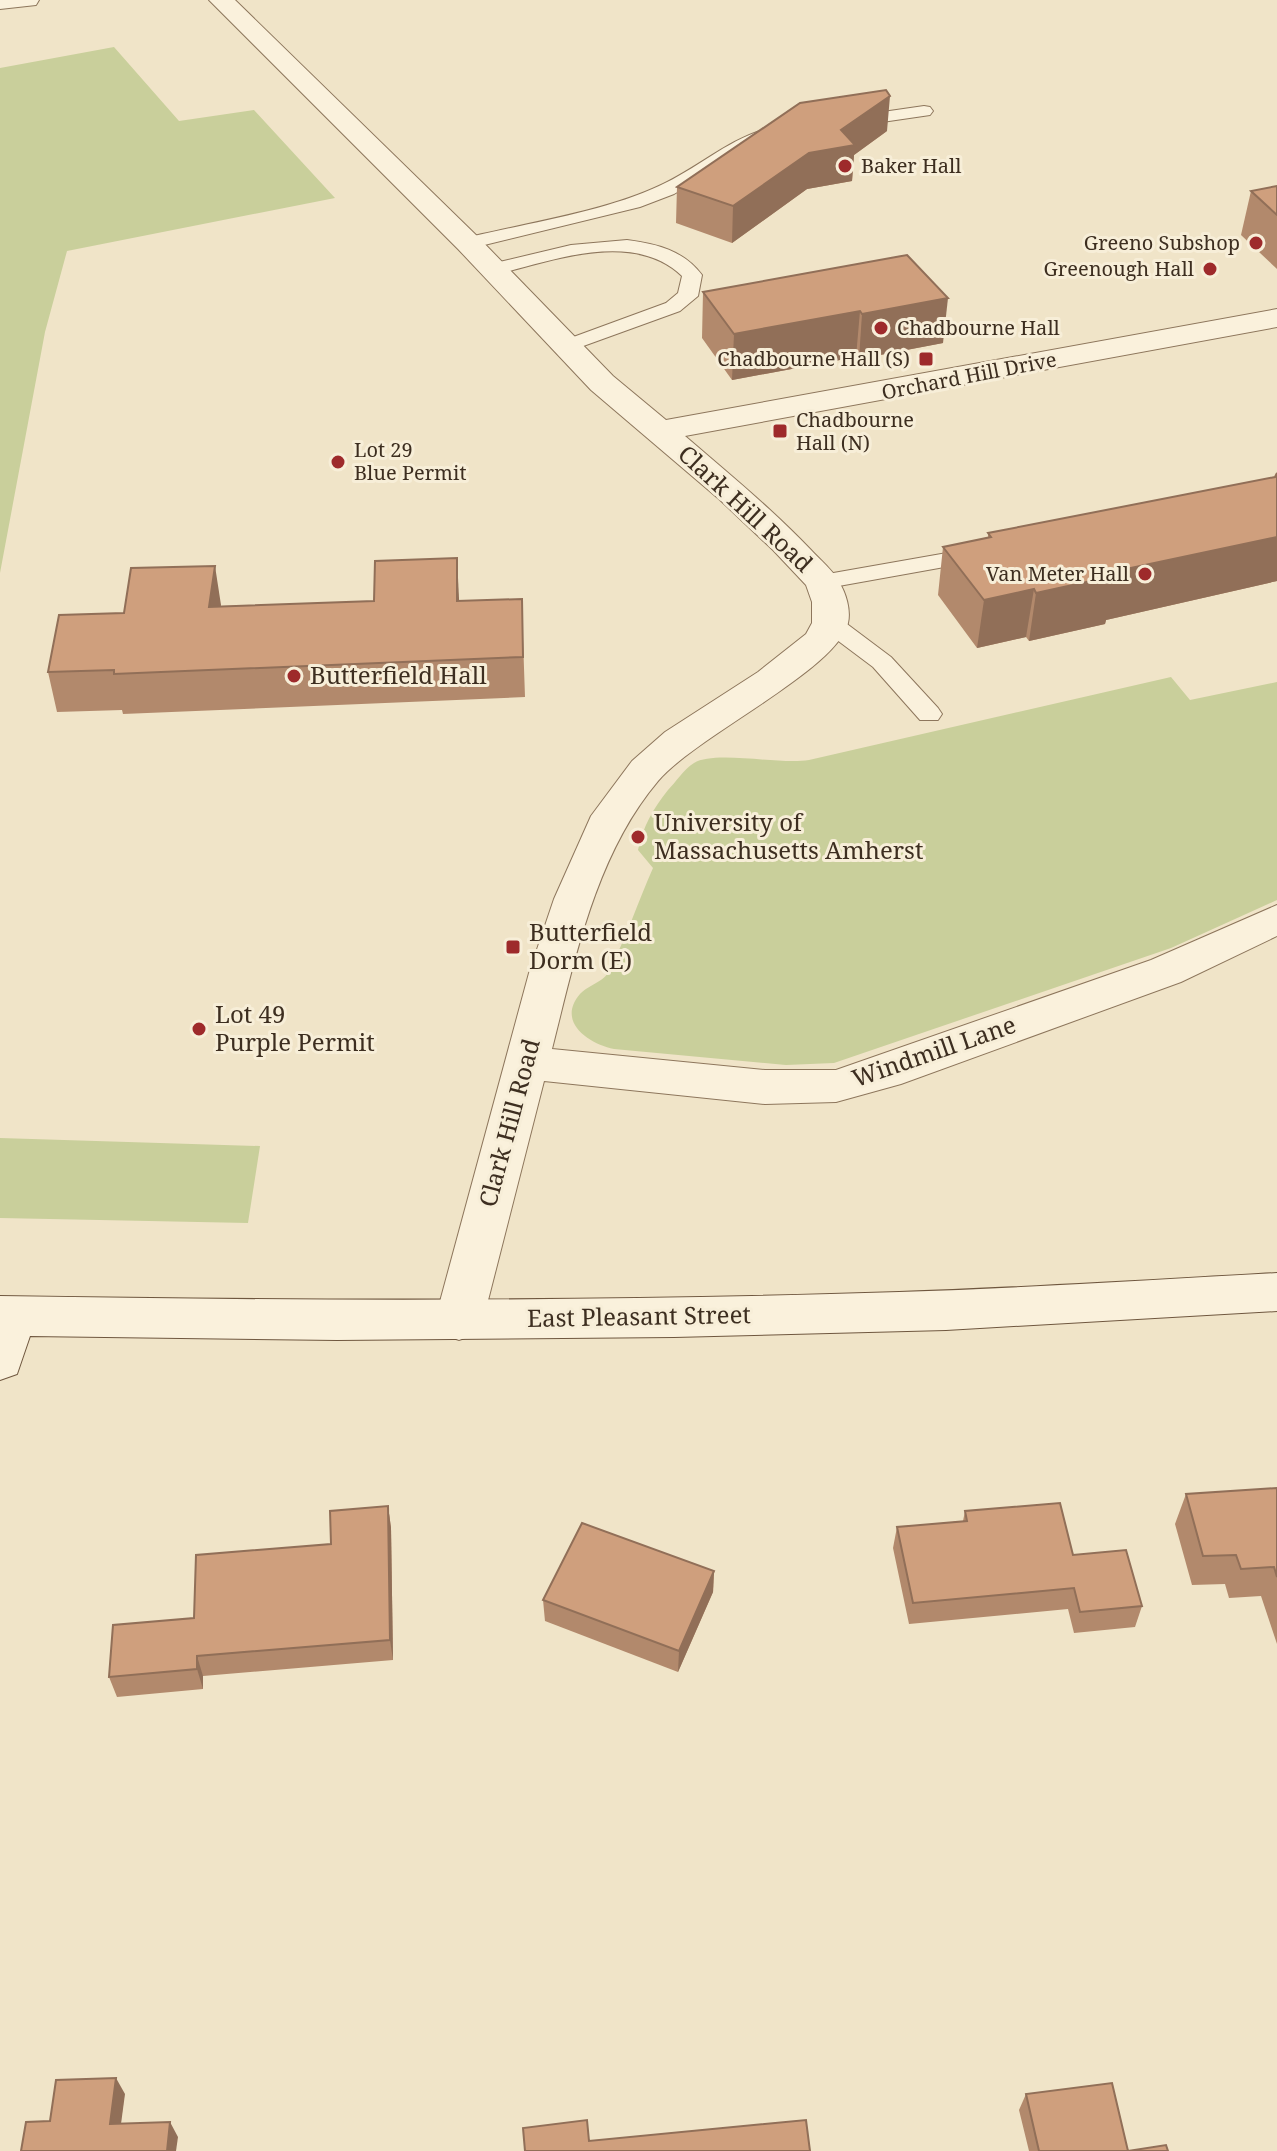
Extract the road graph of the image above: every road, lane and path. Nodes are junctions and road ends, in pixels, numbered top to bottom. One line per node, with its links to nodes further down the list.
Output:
1 (27, 0): 3 (street)
2 (221, 0): 7 (street, Clark Hill Road)
3 (0, 2)
4 (924, 111): 5 (lane)
5 (831, 125)
6 (784, 132): 7 (lane)
7 (468, 243): 8 (street, Clark Hill Road)
8 (494, 269): 10 (street, Clark Hill Road); 10 (lane)
9 (1277, 318): 11 (street, Orchard Hill Drive)
10 (564, 347): 11 (street, Clark Hill Road)
11 (661, 431): 13 (street, Clark Hill Road)
12 (1000, 550): 13 (lane)
13 (822, 582): 14 (street, Clark Hill Road)
14 (830, 623): 15 (lane); 17 (street, Clark Hill Road)
15 (929, 714)
16 (1277, 919): 17 (street, Windmill Lane)
17 (525, 1063): 19 (street, Clark Hill Road)
18 (1277, 1292): 19 (street, East Pleasant Street)
19 (459, 1320): 20 (street, East Pleasant Street)
20 (3, 1330)

